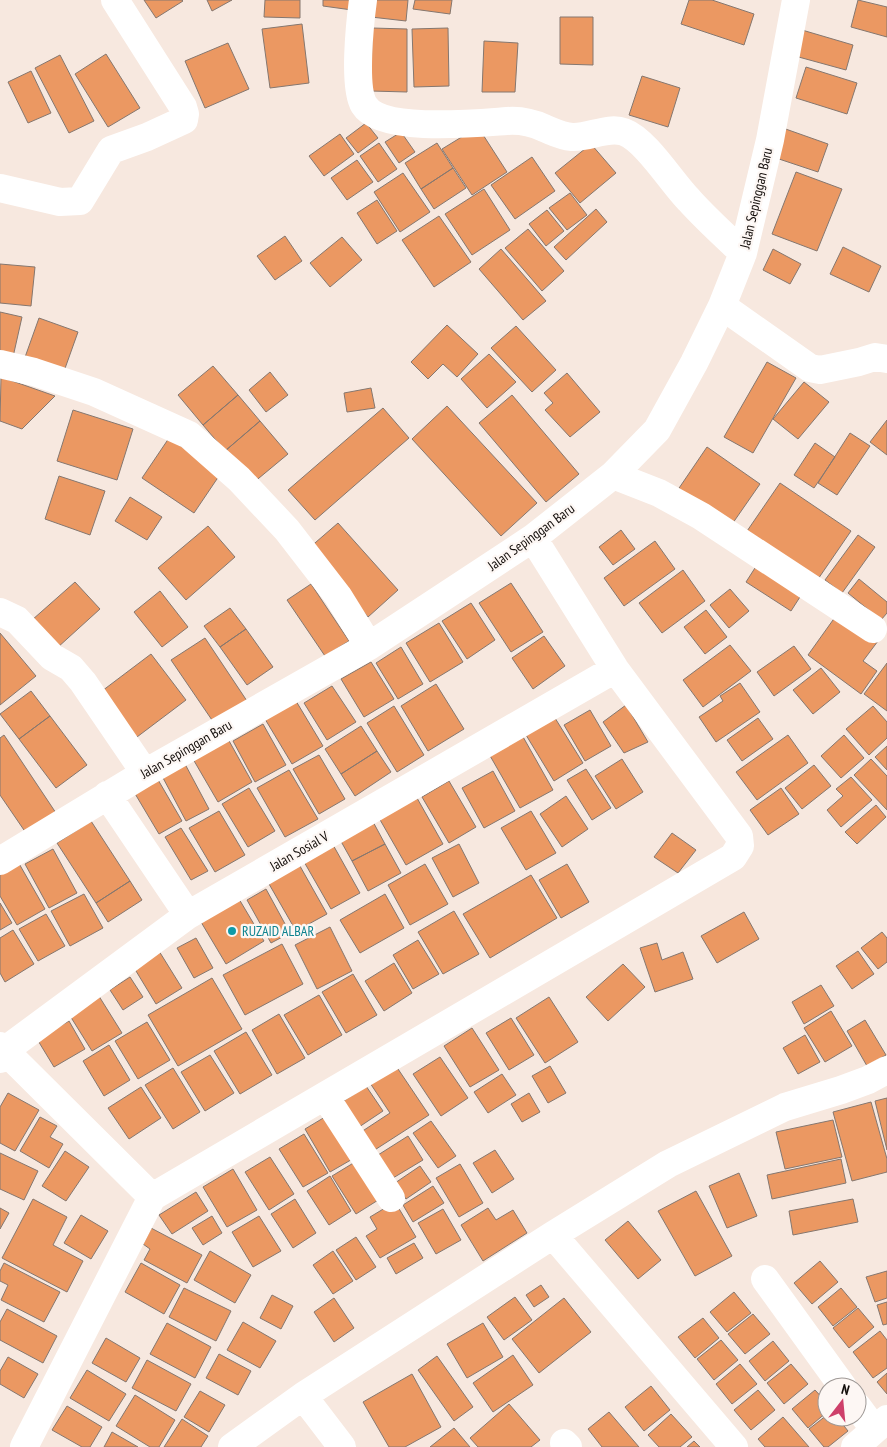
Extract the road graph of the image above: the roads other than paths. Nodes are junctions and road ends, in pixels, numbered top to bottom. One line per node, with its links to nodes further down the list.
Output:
1 (115, 0): 4 (street)
2 (363, 0): 5 (street)
3 (796, 0): 5 (street, Jalan Sepinggan Baru)
4 (0, 188)
5 (743, 253): 6 (street, Jalan Sepinggan Baru)
6 (722, 306): 7 (street); 9 (street, Jalan Sepinggan Baru)
7 (887, 359)
8 (0, 364): 13 (street)
9 (613, 475): 10 (street, Jalan Sepinggan Baru); 12 (street)
10 (533, 538): 13 (street, Jalan Sepinggan Baru); 14 (street)
11 (0, 612): 15 (street)
12 (873, 629)
13 (369, 646): 15 (street, Jalan Sepinggan Baru)
14 (615, 669): 18 (street, Jalan Sosial V); 21 (street)
15 (145, 773): 16 (street, Jalan Sepinggan Baru)
16 (107, 795): 17 (street, Jalan Sepinggan Baru); 18 (street)
17 (0, 860)
18 (188, 915): 19 (street, Jalan Sosial V)
19 (1, 1052): 22 (street)
20 (887, 1070): 24 (street)
21 (325, 1096): 22 (street); 23 (street)
22 (152, 1197): 28 (street)
23 (391, 1198)
24 (553, 1235): 27 (street); 31 (street)
25 (765, 1279): 26 (street)
26 (836, 1377)
27 (302, 1396): 29 (street); 30 (street)
28 (24, 1447)
29 (232, 1447)
30 (342, 1447)
31 (734, 1447)

